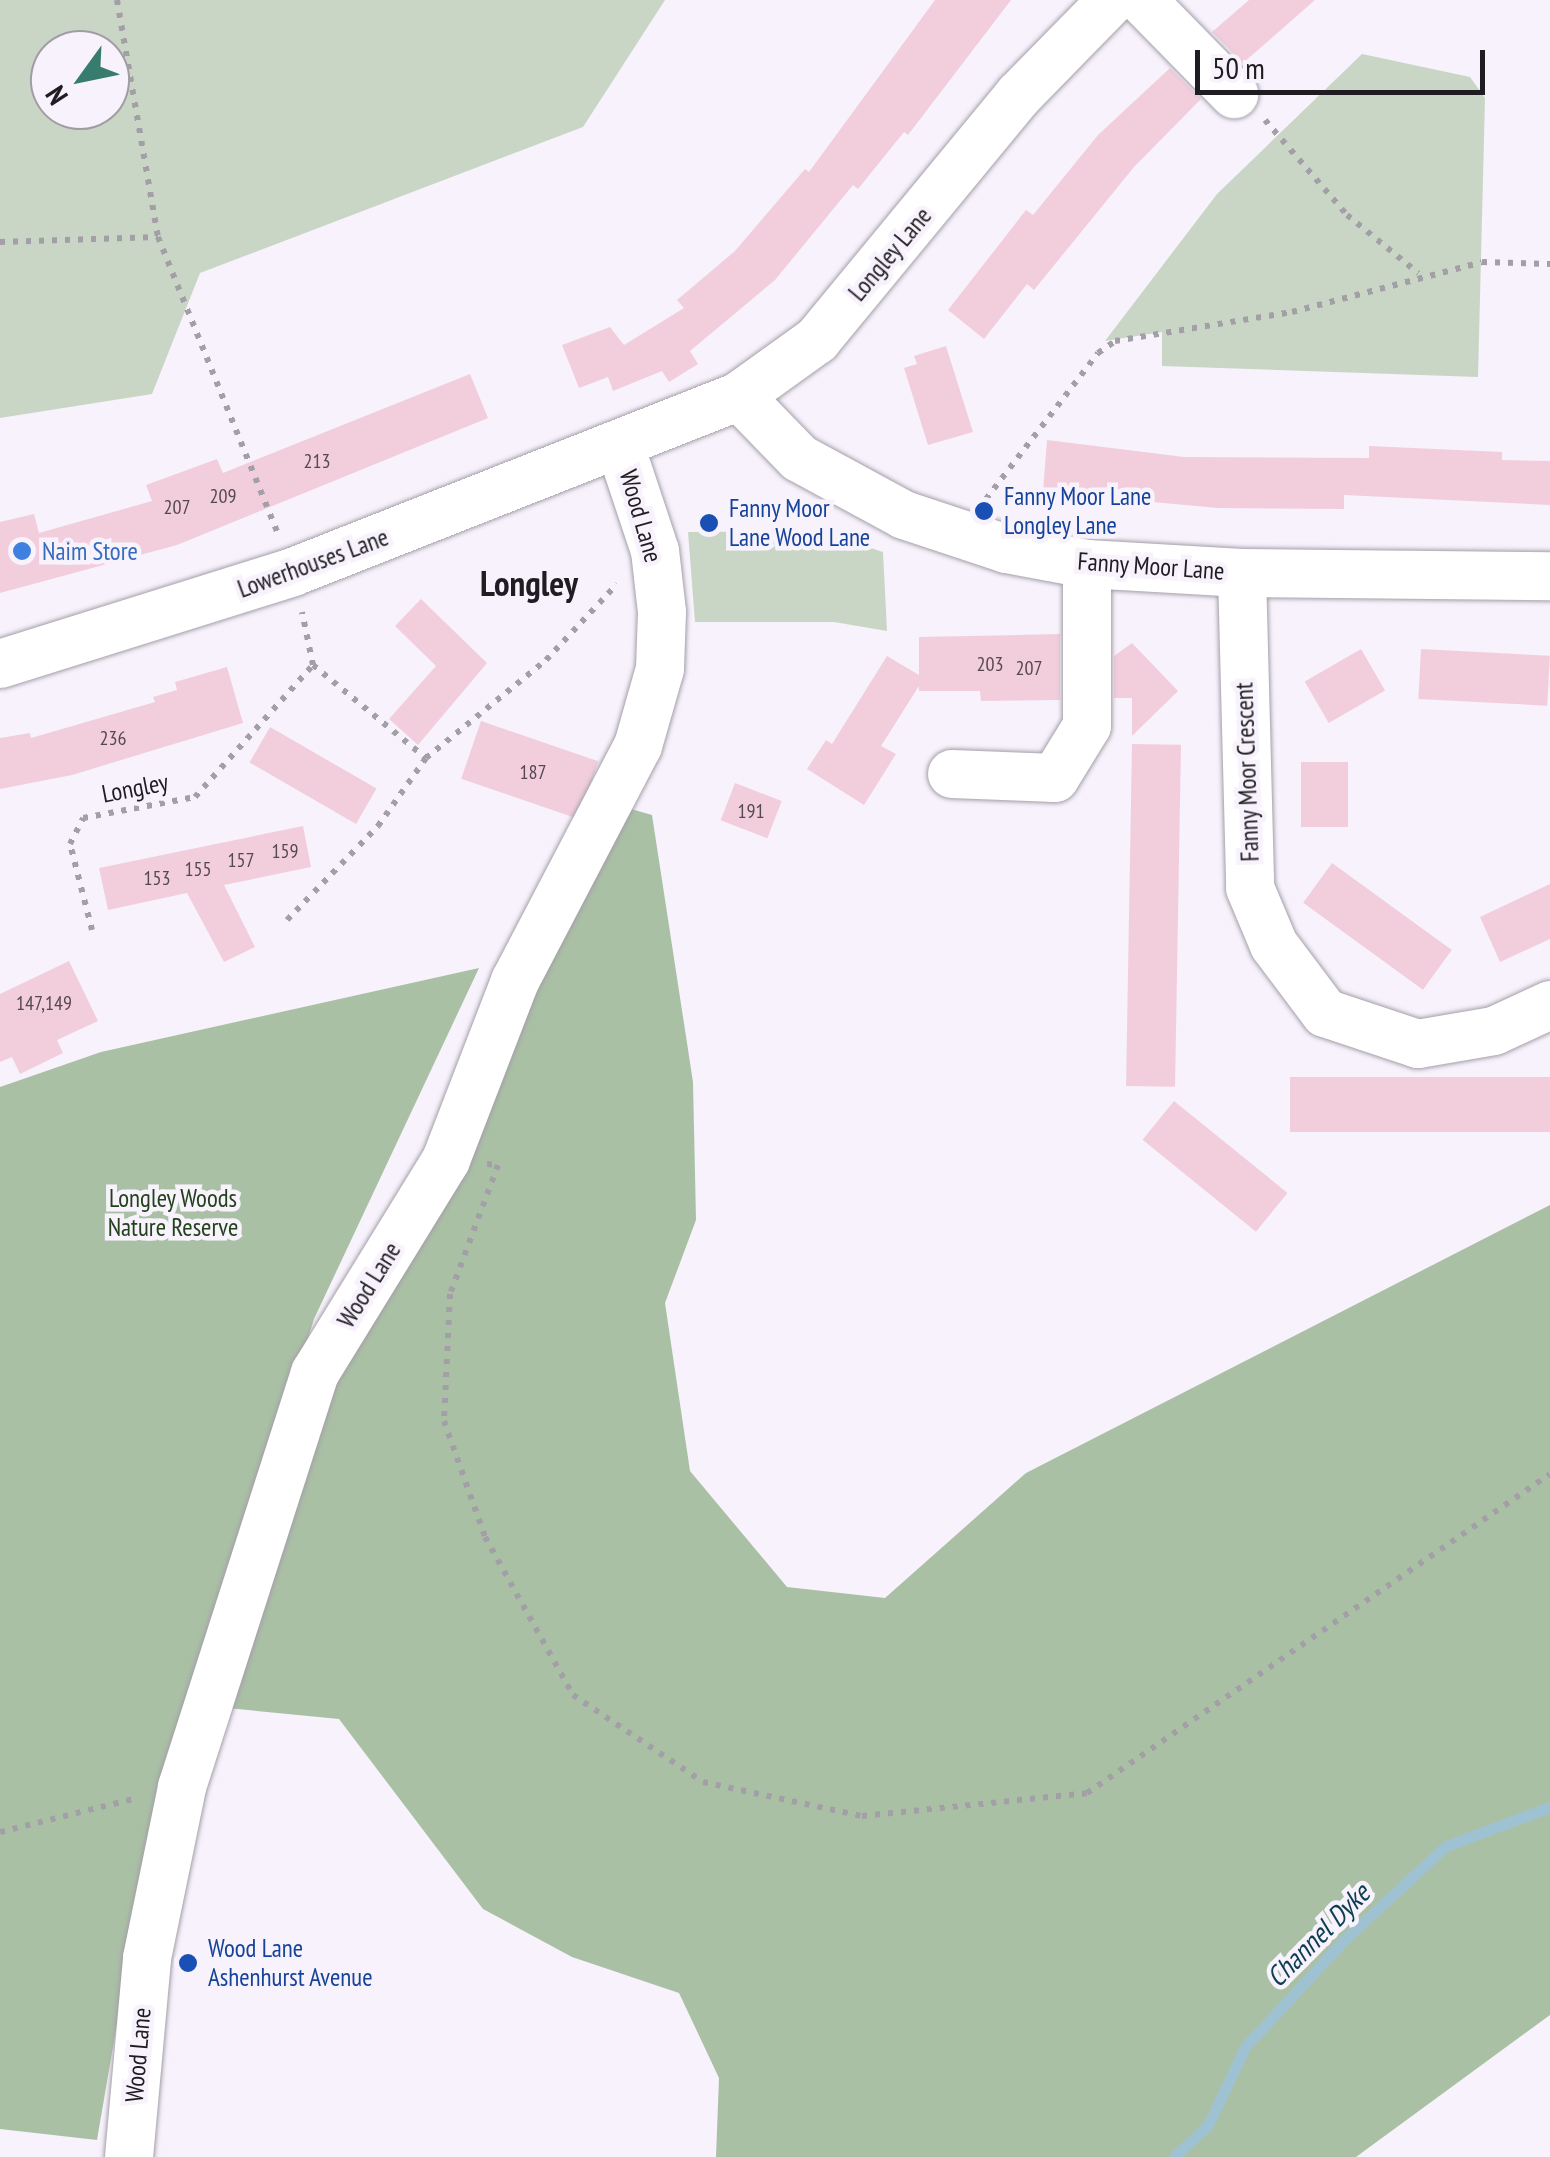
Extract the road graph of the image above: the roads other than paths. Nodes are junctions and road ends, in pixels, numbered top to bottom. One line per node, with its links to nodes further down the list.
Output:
1 (1112, 0): 4 (street, Longley Lane)
2 (1142, 0): 3 (street)
3 (1234, 94)
4 (739, 396): 5 (street, Longley Lane); 6 (street, Fanny Moor Lane)
5 (620, 446): 9 (street, Lowerhouses Lane); 12 (street, Wood Lane)
6 (1087, 564): 7 (street, Fanny Moor Lane); 10 (street)
7 (1242, 573): 8 (street, Fanny Moor Lane); 11 (street, Fanny Moor Crescent)
8 (1550, 576)
9 (0, 664)
10 (952, 774)
11 (1550, 1005)
12 (129, 2157)

